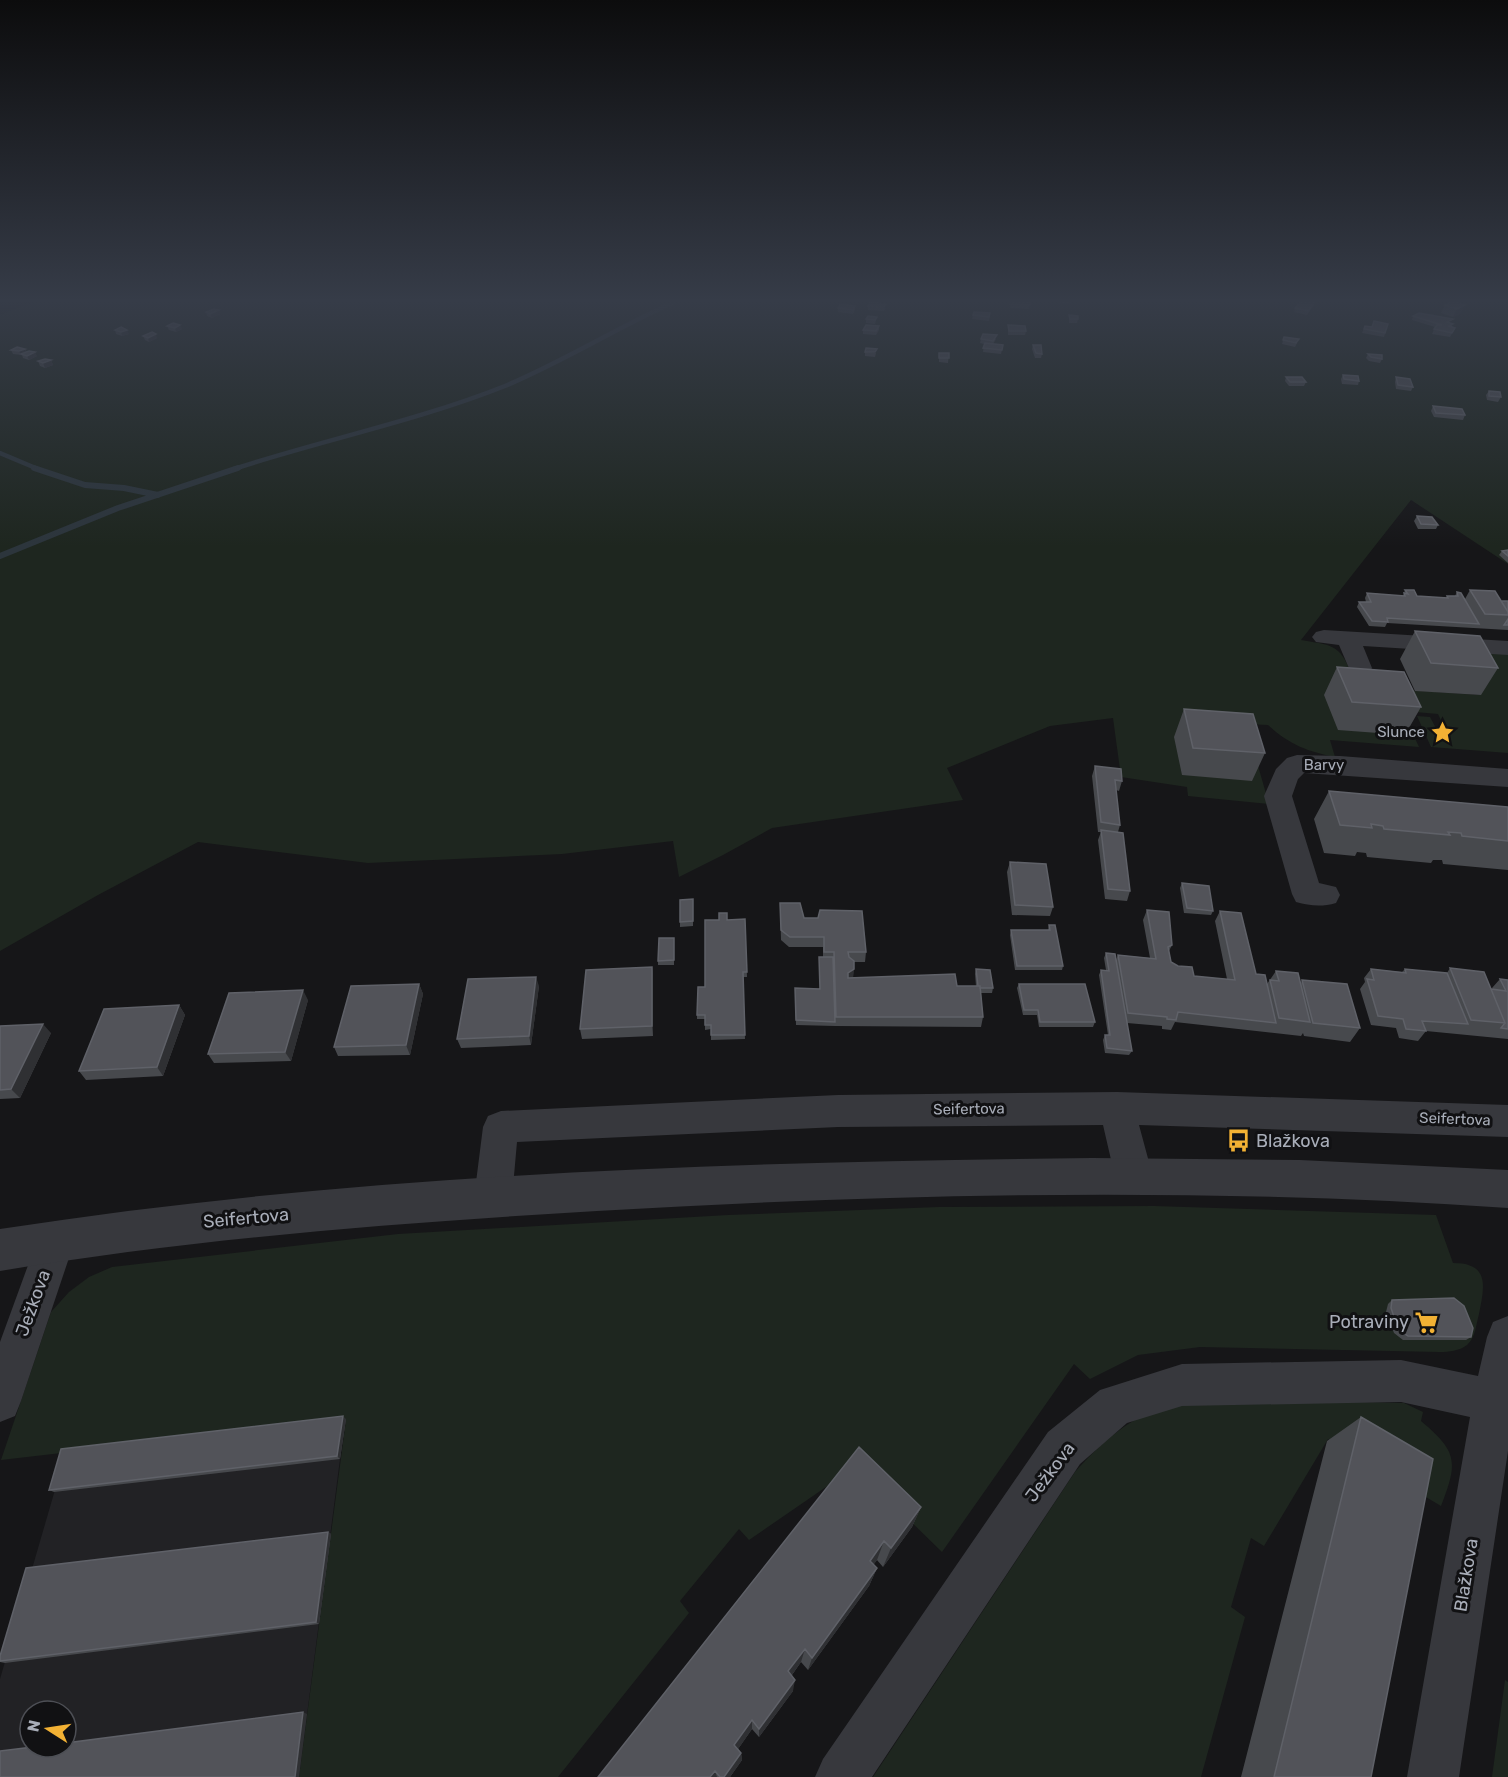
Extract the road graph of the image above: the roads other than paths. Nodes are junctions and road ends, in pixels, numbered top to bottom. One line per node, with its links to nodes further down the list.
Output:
1 (1324, 637): 2 (street)
2 (1348, 638): 3 (street); 4 (street)
3 (1508, 648)
4 (1360, 668)
5 (1508, 778): 6 (street, Barvy)
6 (1325, 896)
7 (1117, 1108): 8 (street, Seifertova); 9 (street); 11 (street, Seifertova)
8 (1508, 1121)
9 (1134, 1177): 10 (street, Seifertova); 11 (street, Seifertova)
10 (1508, 1189)
11 (493, 1198): 12 (street, Seifertova)
12 (56, 1240): 13 (street, Seifertova); 15 (street, Ježkova)
13 (0, 1250)
14 (1508, 1337): 16 (street, Blažkova)
15 (0, 1401)
16 (1494, 1401): 17 (street, Ježkova); 18 (street, Blažkova)
17 (841, 1777)
18 (1433, 1777)

